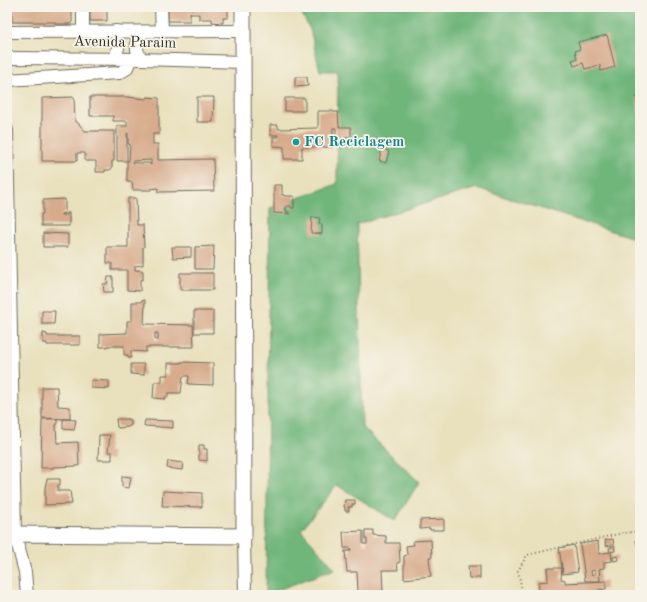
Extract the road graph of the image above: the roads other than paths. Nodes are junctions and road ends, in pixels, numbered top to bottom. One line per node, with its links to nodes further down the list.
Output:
1 (83, 7): 6 (street)
2 (161, 7): 9 (street)
3 (243, 7): 4 (main road)
4 (243, 31): 9 (street, Avenida Paraim); 13 (main road)
5 (7, 32): 6 (street, Avenida Paraim)
6 (83, 32): 7 (street, Avenida Paraim)
7 (116, 32): 8 (street, Avenida Paraim); 11 (street)
8 (144, 32): 9 (street, Avenida Paraim); 12 (street)
9 (162, 32)
10 (7, 58): 11 (street, Avenida Paraim)
11 (115, 59): 12 (street, Avenida Paraim)
12 (136, 59): 13 (street, Avenida Paraim); 14 (street)
13 (243, 62): 18 (main road)
14 (7, 80)
15 (7, 130): 16 (street)
16 (10, 470): 17 (street)
17 (11, 534): 18 (main road); 19 (street)
18 (244, 536): 20 (street)
19 (27, 595)
20 (245, 595)

